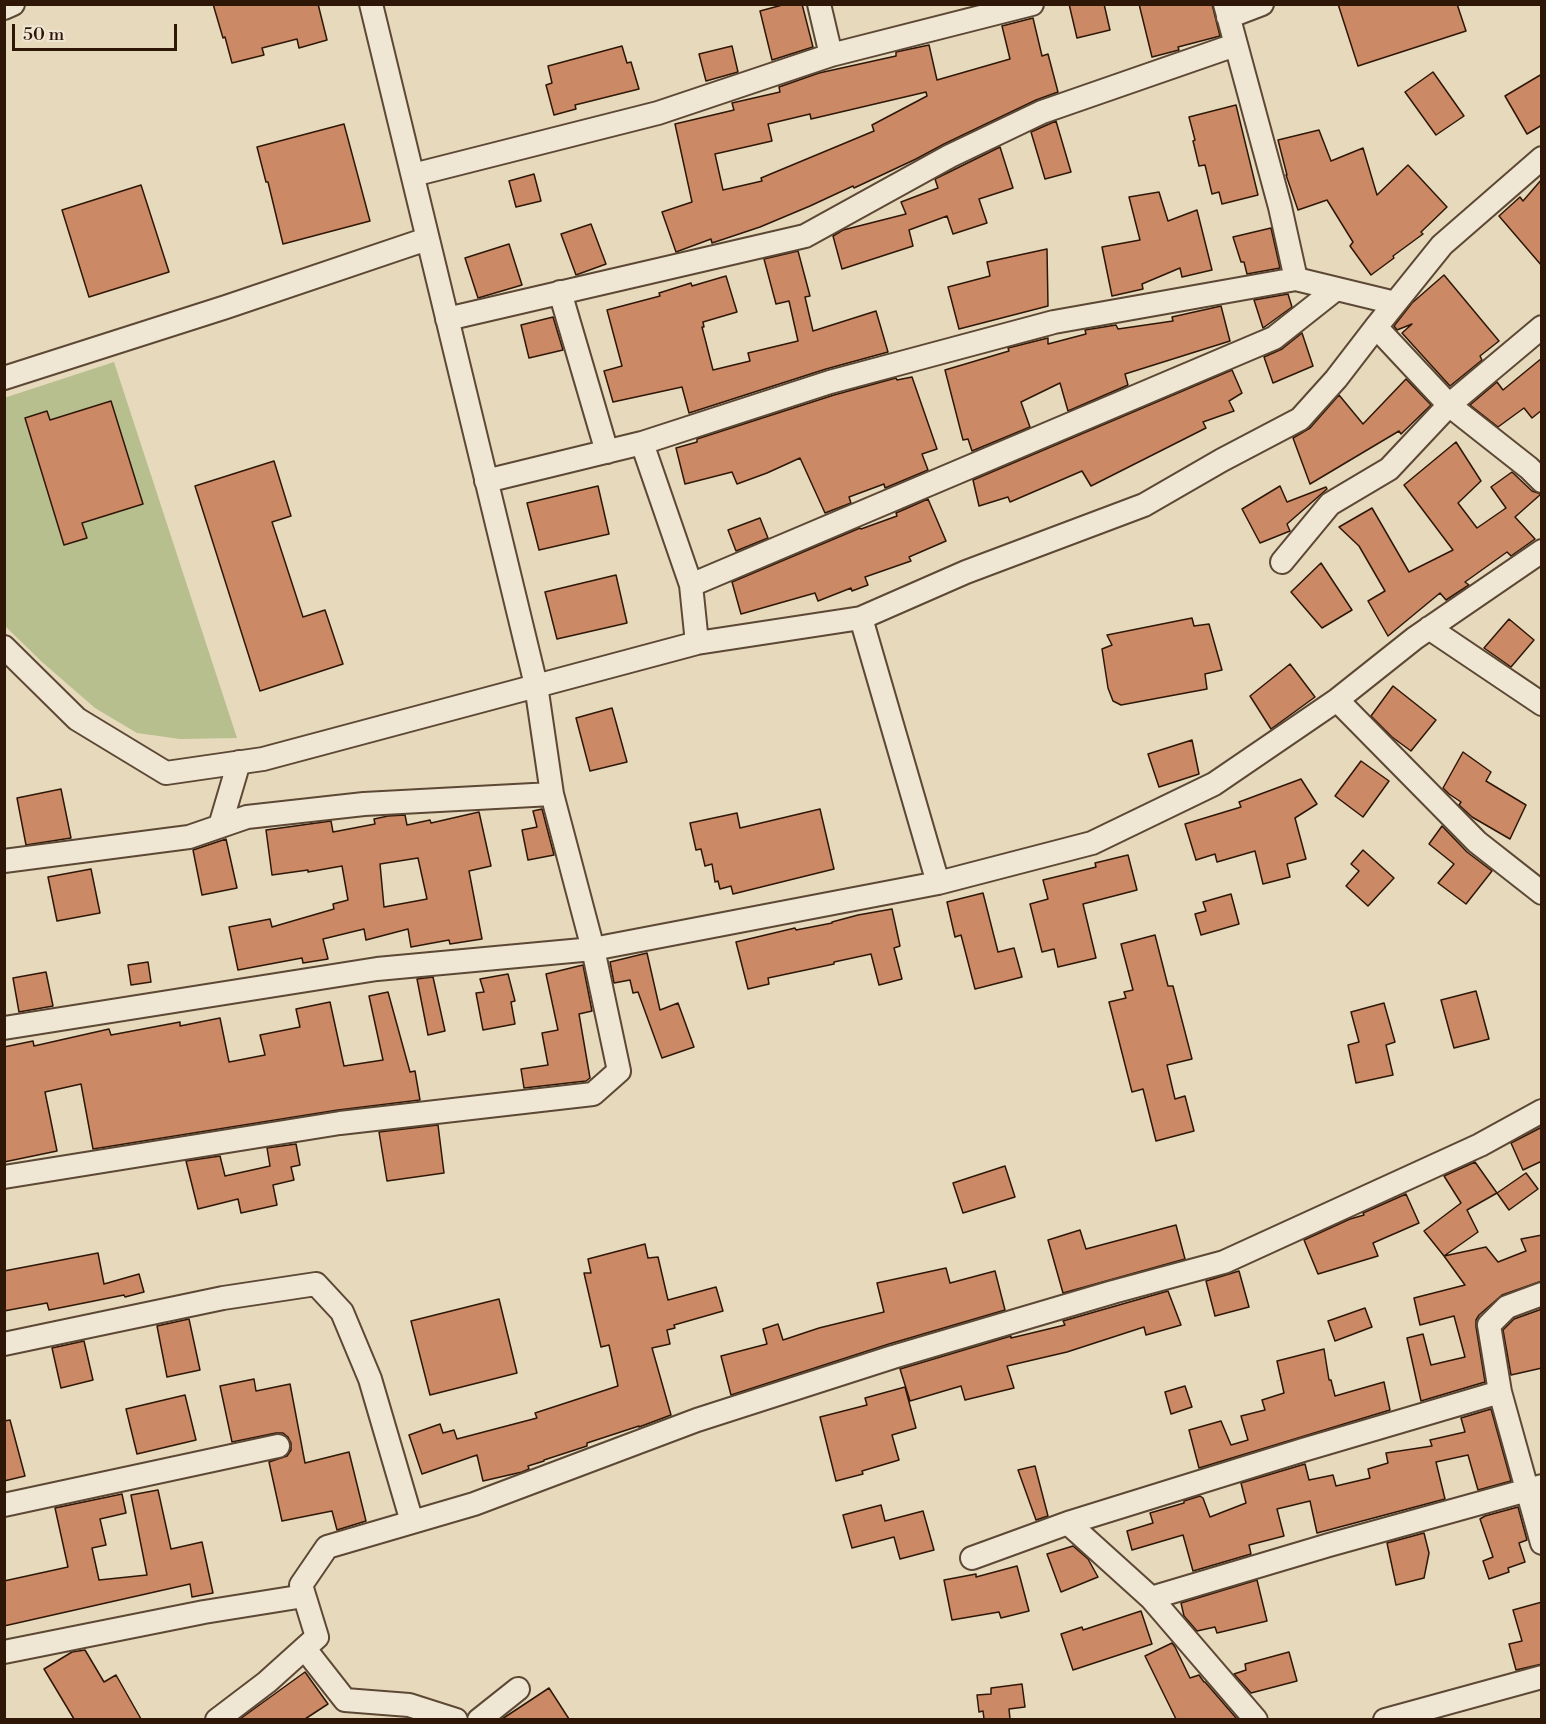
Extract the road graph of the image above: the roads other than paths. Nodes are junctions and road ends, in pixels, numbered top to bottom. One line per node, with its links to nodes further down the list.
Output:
1 (13, 4): 6 (street)
2 (371, 4): 11 (street)
3 (819, 4): 9 (street)
4 (1032, 4): 9 (street)
5 (1262, 4): 7 (street)
6 (4, 8)
7 (1226, 11): 8 (street)
8 (1235, 45): 13 (street); 15 (street)
9 (831, 55): 11 (street)
10 (1542, 158): 16 (street)
11 (413, 175): 12 (street)
12 (427, 239): 17 (street); 20 (street)
13 (1296, 279): 14 (street); 22 (street)
14 (1336, 289): 16 (street); 28 (street)
15 (560, 292): 17 (street); 23 (street)
16 (1395, 303): 18 (street)
17 (447, 319): 24 (street)
18 (1376, 327): 21 (street); 29 (street)
19 (1542, 327): 21 (street)
20 (4, 378)
21 (1449, 405): 25 (street); 27 (street)
22 (642, 443): 23 (street); 28 (street)
23 (607, 452): 24 (street)
24 (486, 481): 33 (street)
25 (1542, 481)
26 (1542, 551): 30 (street)
27 (1282, 562)
28 (691, 585): 31 (street)
29 (861, 618): 31 (street); 40 (street)
30 (1429, 628): 34 (street); 35 (street)
31 (697, 643): 33 (street)
32 (4, 647): 36 (street)
33 (536, 685): 36 (street); 37 (street)
34 (1337, 700): 40 (street); 41 (street)
35 (1542, 704)
36 (239, 762): 38 (street)
37 (552, 794): 38 (street); 42 (street)
38 (220, 826): 39 (street)
39 (4, 861)
40 (938, 883): 42 (street)
41 (1542, 893)
42 (593, 949): 43 (street); 45 (street)
43 (4, 1028)
44 (1542, 1111): 52 (street)
45 (4, 1177)
46 (1542, 1294): 48 (street)
47 (4, 1344): 52 (street)
48 (1500, 1392): 50 (street); 53 (street)
49 (278, 1446): 51 (street)
50 (1534, 1489): 54 (street); 57 (street)
51 (4, 1505)
52 (411, 1522): 56 (street)
53 (1068, 1523): 55 (street); 57 (street)
54 (1542, 1543)
55 (972, 1558)
56 (304, 1596): 58 (street); 59 (street)
57 (1151, 1598): 65 (street)
58 (305, 1649): 62 (street); 63 (street)
59 (4, 1652)
60 (1542, 1677): 66 (street)
61 (518, 1689): 64 (street)
62 (217, 1719)
63 (456, 1719)
64 (479, 1719)
65 (1256, 1719)
66 (1385, 1719)

